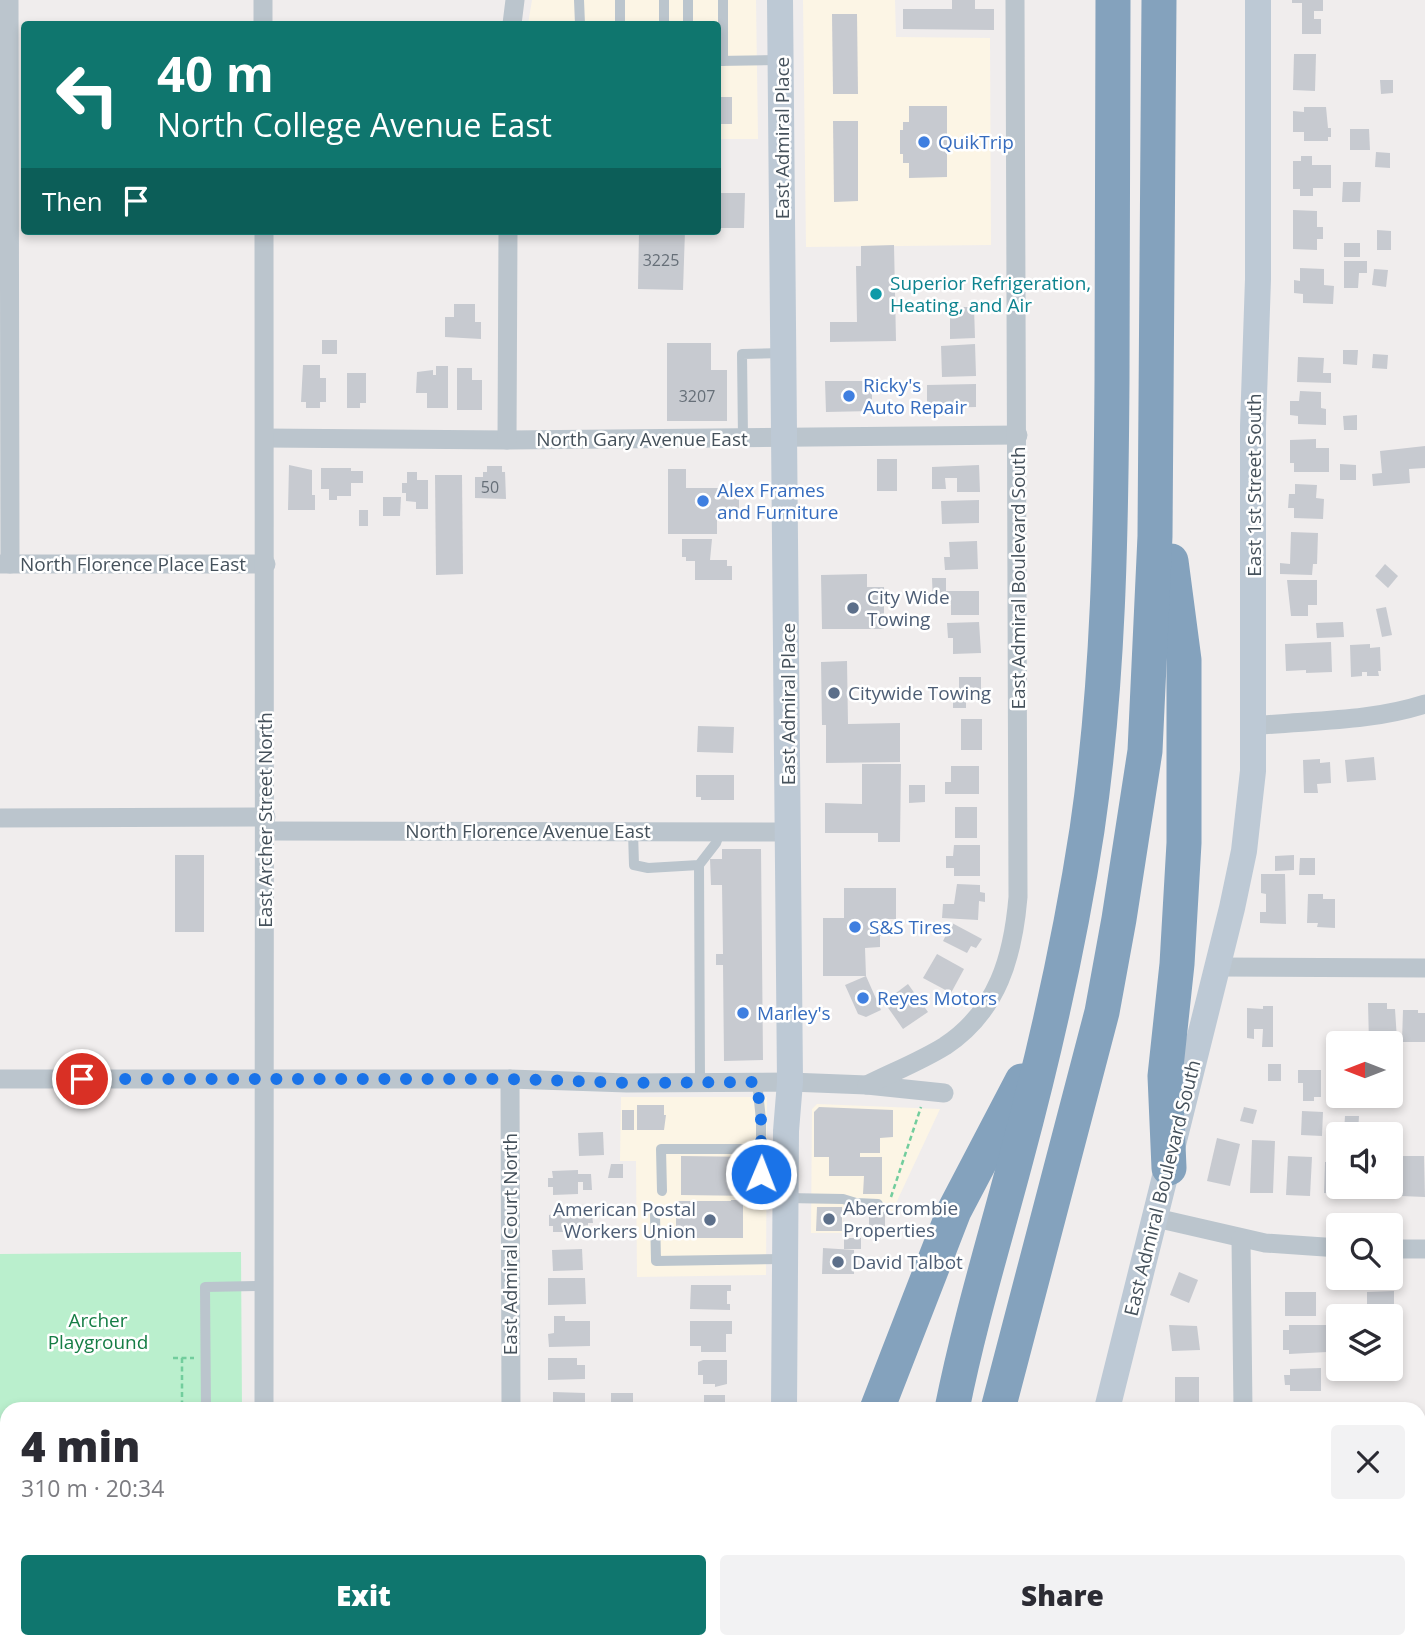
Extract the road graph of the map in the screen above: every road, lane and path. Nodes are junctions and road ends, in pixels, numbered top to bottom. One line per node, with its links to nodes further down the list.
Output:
1 (9, 0): 23 (street)
2 (263, 0): 14 (street)
3 (515, 0): 15 (street)
4 (579, 0): 16 (lane)
5 (620, 0): 17 (lane)
6 (664, 0): 18 (lane)
7 (688, 0): 19 (lane)
8 (723, 0): 20 (lane)
9 (780, 0): 21 (main road, East Admiral Place)
10 (1015, 0): 28 (street, East Admiral Boulevard South)
11 (1113, 0): 45 (highway)
12 (1159, 0): 27 (highway)
13 (1258, 0): 36 (main road, East 1st Street South)
14 (263, 21)
15 (512, 21)
16 (580, 21)
17 (620, 21)
18 (664, 21)
19 (688, 21)
20 (721, 41)
21 (782, 60): 22 (lane); 26 (main road, East Admiral Place)
22 (721, 61)
23 (6, 194): 33 (street)
24 (264, 235): 29 (street, East Archer Street North)
25 (508, 235): 32 (street)
26 (785, 353): 30 (lane); 31 (main road, East Admiral Place)
27 (1155, 433): 56 (highway); 79 (highway)
28 (1018, 435): 31 (street, North Gary Avenue East); 52 (street, East Admiral Boulevard South)
29 (265, 438): 32 (street, North Gary Avenue East); 34 (street, East Archer Street North)
30 (743, 438): 31 (street, North Gary Avenue East); 32 (street, North Gary Avenue East)
31 (786, 438): 41 (main road, East Admiral Place)
32 (507, 440)
33 (5, 564): 34 (street, North Florence Place East)
34 (266, 564): 38 (street, East Archer Street North)
35 (1425, 704): 36 (street)
36 (1253, 726): 43 (main road, East 1st Street South)
37 (0, 818): 38 (street, North Florence Avenue East)
38 (266, 824): 39 (street, North Florence Avenue East); 46 (street, East Archer Street North)
39 (633, 832): 40 (street, North Florence Avenue East); 42 (lane)
40 (720, 832): 41 (street, North Florence Avenue East); 42 (lane)
41 (789, 832): 51 (main road, East Admiral Place)
42 (699, 865): 49 (lane)
43 (1218, 967): 44 (street); 56 (main road, East Admiral Boulevard South)
44 (1425, 968)
45 (1049, 1029): 77 (highway); 78 (highway)
46 (263, 1078): 47 (street); 48 (street); 68 (street, East Archer Street North)
47 (0, 1079)
48 (510, 1079): 49 (street); 75 (street, East Admiral Court North)
49 (700, 1082): 50 (street)
50 (757, 1082): 51 (street); 54 (lane)
51 (790, 1082): 52 (street); 54 (main road, East Admiral Place)
52 (867, 1085): 53 (street)
53 (934, 1092): 60 (path)
54 (773, 1132): 55 (lane); 57 (main road, East Admiral Place)
55 (761, 1149): 57 (lane); 58 (lane)
56 (1169, 1168): 62 (main road, East Admiral Boulevard South)
57 (786, 1171): 59 (main road, East Admiral Place)
58 (662, 1191)
59 (786, 1198): 60 (lane); 67 (main road, East Admiral Place)
60 (878, 1204)
61 (655, 1214): 67 (lane)
62 (1156, 1218): 63 (street); 80 (main road, East Admiral Boulevard South)
63 (1241, 1239): 64 (street); 81 (street)
64 (1326, 1247)
65 (1403, 1249): 66 (street)
66 (1425, 1250)
67 (786, 1259): 76 (main road, East Admiral Place)
68 (263, 1286): 71 (lane); 74 (street, East Archer Street North)
69 (173, 1358): 70 (path)
70 (182, 1358): 71 (path); 72 (path)
71 (205, 1358): 73 (lane)
72 (182, 1402)
73 (206, 1402)
74 (264, 1402)
75 (511, 1402)
76 (784, 1402)
77 (880, 1402)
78 (953, 1402)
79 (1000, 1402)
80 (1109, 1402)
81 (1243, 1402)

